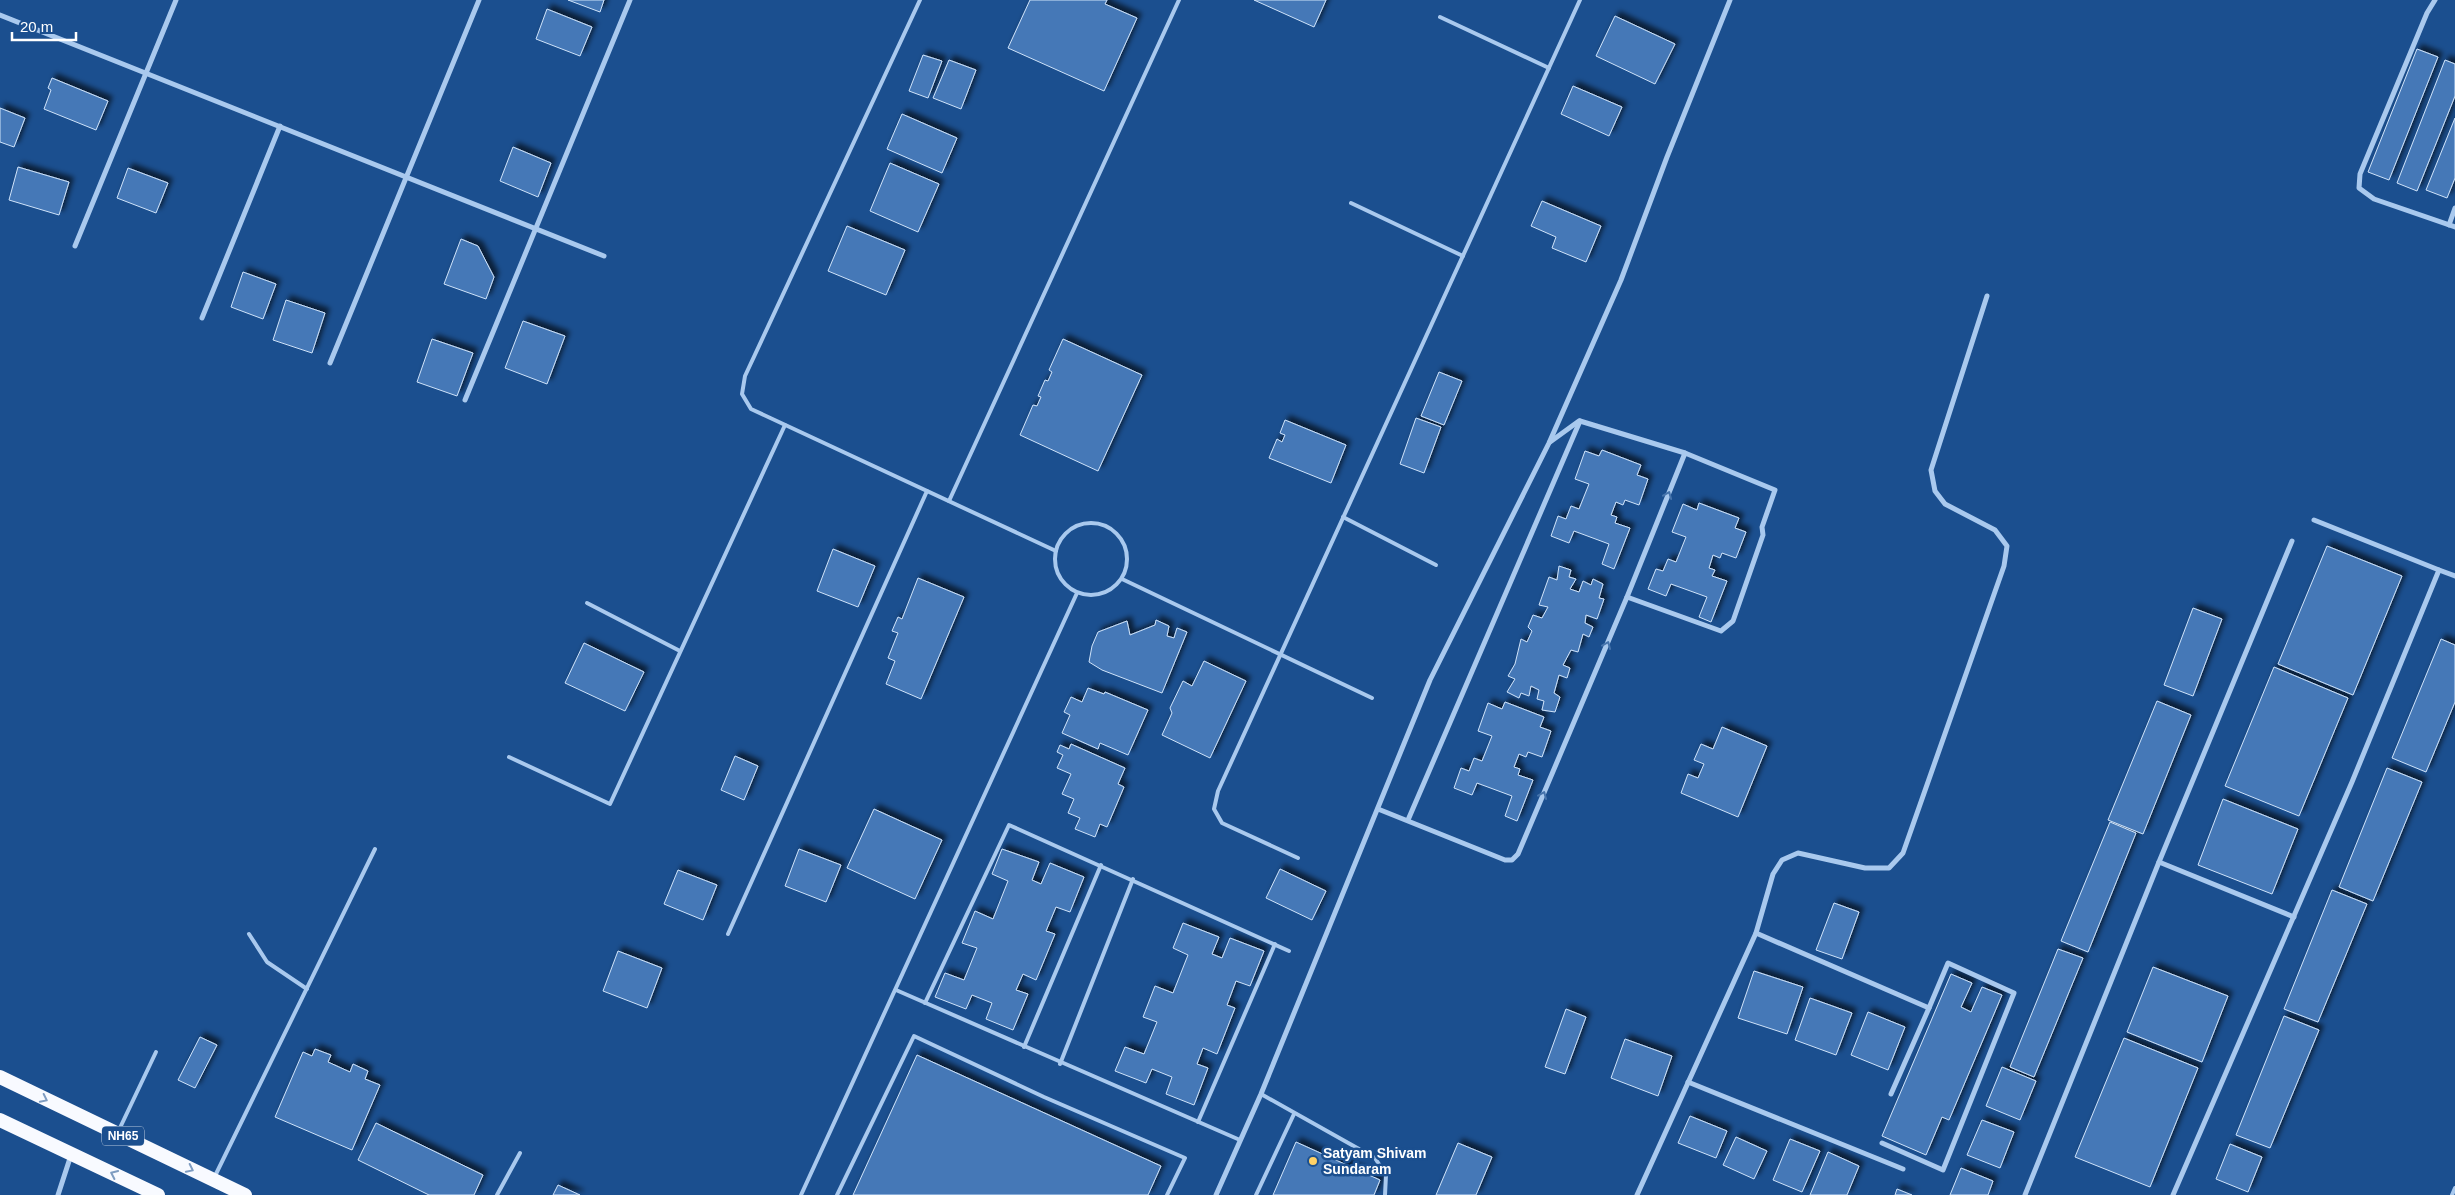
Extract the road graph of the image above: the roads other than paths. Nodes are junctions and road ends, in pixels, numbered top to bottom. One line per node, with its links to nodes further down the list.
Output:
1 (176, 0): 12 (street)
2 (479, 0): 14 (street)
3 (630, 0): 19 (street)
4 (920, 0): 28 (lane)
5 (1179, 0): 32 (lane)
6 (1580, 0): 11 (lane)
7 (1730, 0): 29 (street)
8 (2435, 0): 17 (street)
9 (0, 15): 12 (street)
10 (1440, 17): 11 (lane)
11 (1549, 68): 22 (lane)
12 (146, 72): 13 (street); 20 (street)
13 (280, 126): 14 (street); 24 (street)
14 (406, 177): 19 (street); 25 (street)
15 (1351, 203): 22 (lane)
16 (2455, 208): 17 (street)
17 (2449, 225): 18 (street)
18 (2455, 227)
19 (536, 229): 21 (street); 26 (street)
20 (75, 246)
21 (604, 256)
22 (1463, 256): 33 (lane)
23 (1987, 296): 56 (street)
24 (202, 318)
25 (330, 363)
26 (465, 400)
27 (1580, 421): 29 (street); 30 (street); 49 (street)
28 (785, 425): 31 (lane); 44 (lane)
29 (1549, 443): 48 (street)
30 (1685, 454): 42 (street, one-way to 30); 42 (street)
31 (927, 491): 32 (lane); 58 (lane)
32 (949, 501): 36 (lane)
33 (1343, 518): 37 (lane); 45 (lane)
34 (2314, 520): 38 (street)
35 (2292, 541): 52 (street)
36 (1056, 551): 40 (lane); 41 (lane)
37 (1436, 565)
38 (2439, 570): 39 (street); 55 (street)
39 (2455, 576)
40 (1122, 579): 41 (lane); 45 (lane)
41 (1077, 593): 62 (lane)
42 (1628, 597): 49 (street, one-way to 42)
43 (587, 604): 44 (lane)
44 (680, 651): 47 (lane)
45 (1281, 654): 46 (lane); 51 (lane)
46 (1372, 698)
47 (508, 757)
48 (1378, 809): 49 (street); 70 (street)
49 (1408, 820)
50 (375, 849): 61 (lane)
51 (1298, 858)
52 (2159, 862): 55 (street); 95 (street)
53 (1101, 865): 54 (lane); 63 (lane); 65 (lane)
54 (1133, 879): 59 (lane); 67 (lane)
55 (2294, 917): 96 (street)
56 (1756, 933): 64 (street); 69 (street)
57 (249, 934): 61 (lane)
58 (728, 934)
59 (1275, 944): 60 (lane); 74 (lane)
60 (1289, 951)
61 (307, 989): 81 (lane)
62 (896, 990): 63 (lane); 88 (lane)
63 (925, 1003): 65 (lane)
64 (1929, 1008): 71 (street); 77 (street)
65 (1024, 1047): 67 (lane)
66 (156, 1052): 75 (lane)
67 (1060, 1064): 74 (lane)
68 (0, 1077): 75 (highway, NH65, one-way to 75)
69 (1688, 1082): 80 (street); 83 (street)
70 (1261, 1094): 72 (lane); 76 (street)
71 (1891, 1094)
72 (1294, 1114): 92 (lane); 93 (lane)
73 (0, 1120): 79 (highway)
74 (1198, 1122): 76 (lane)
75 (117, 1134): 81 (highway, NH65, one-way to 81)
76 (1240, 1140): 91 (street)
77 (1882, 1143)
78 (520, 1153): 87 (lane)
79 (72, 1154): 84 (street); 85 (highway, one-way to 79)
80 (1903, 1169)
81 (213, 1180): 86 (highway, NH65)
82 (2455, 1188): 97 (lane)
83 (1638, 1194): 94 (street)
84 (58, 1195)
85 (158, 1195)
86 (245, 1195)
87 (497, 1195)
88 (801, 1195)
89 (837, 1195): 90 (lane)
90 (1167, 1195)
91 (1216, 1195)
92 (1256, 1195)
93 (1385, 1195)
94 (1644, 1195)
95 (2025, 1195)
96 (2173, 1195)
97 (2452, 1195)

